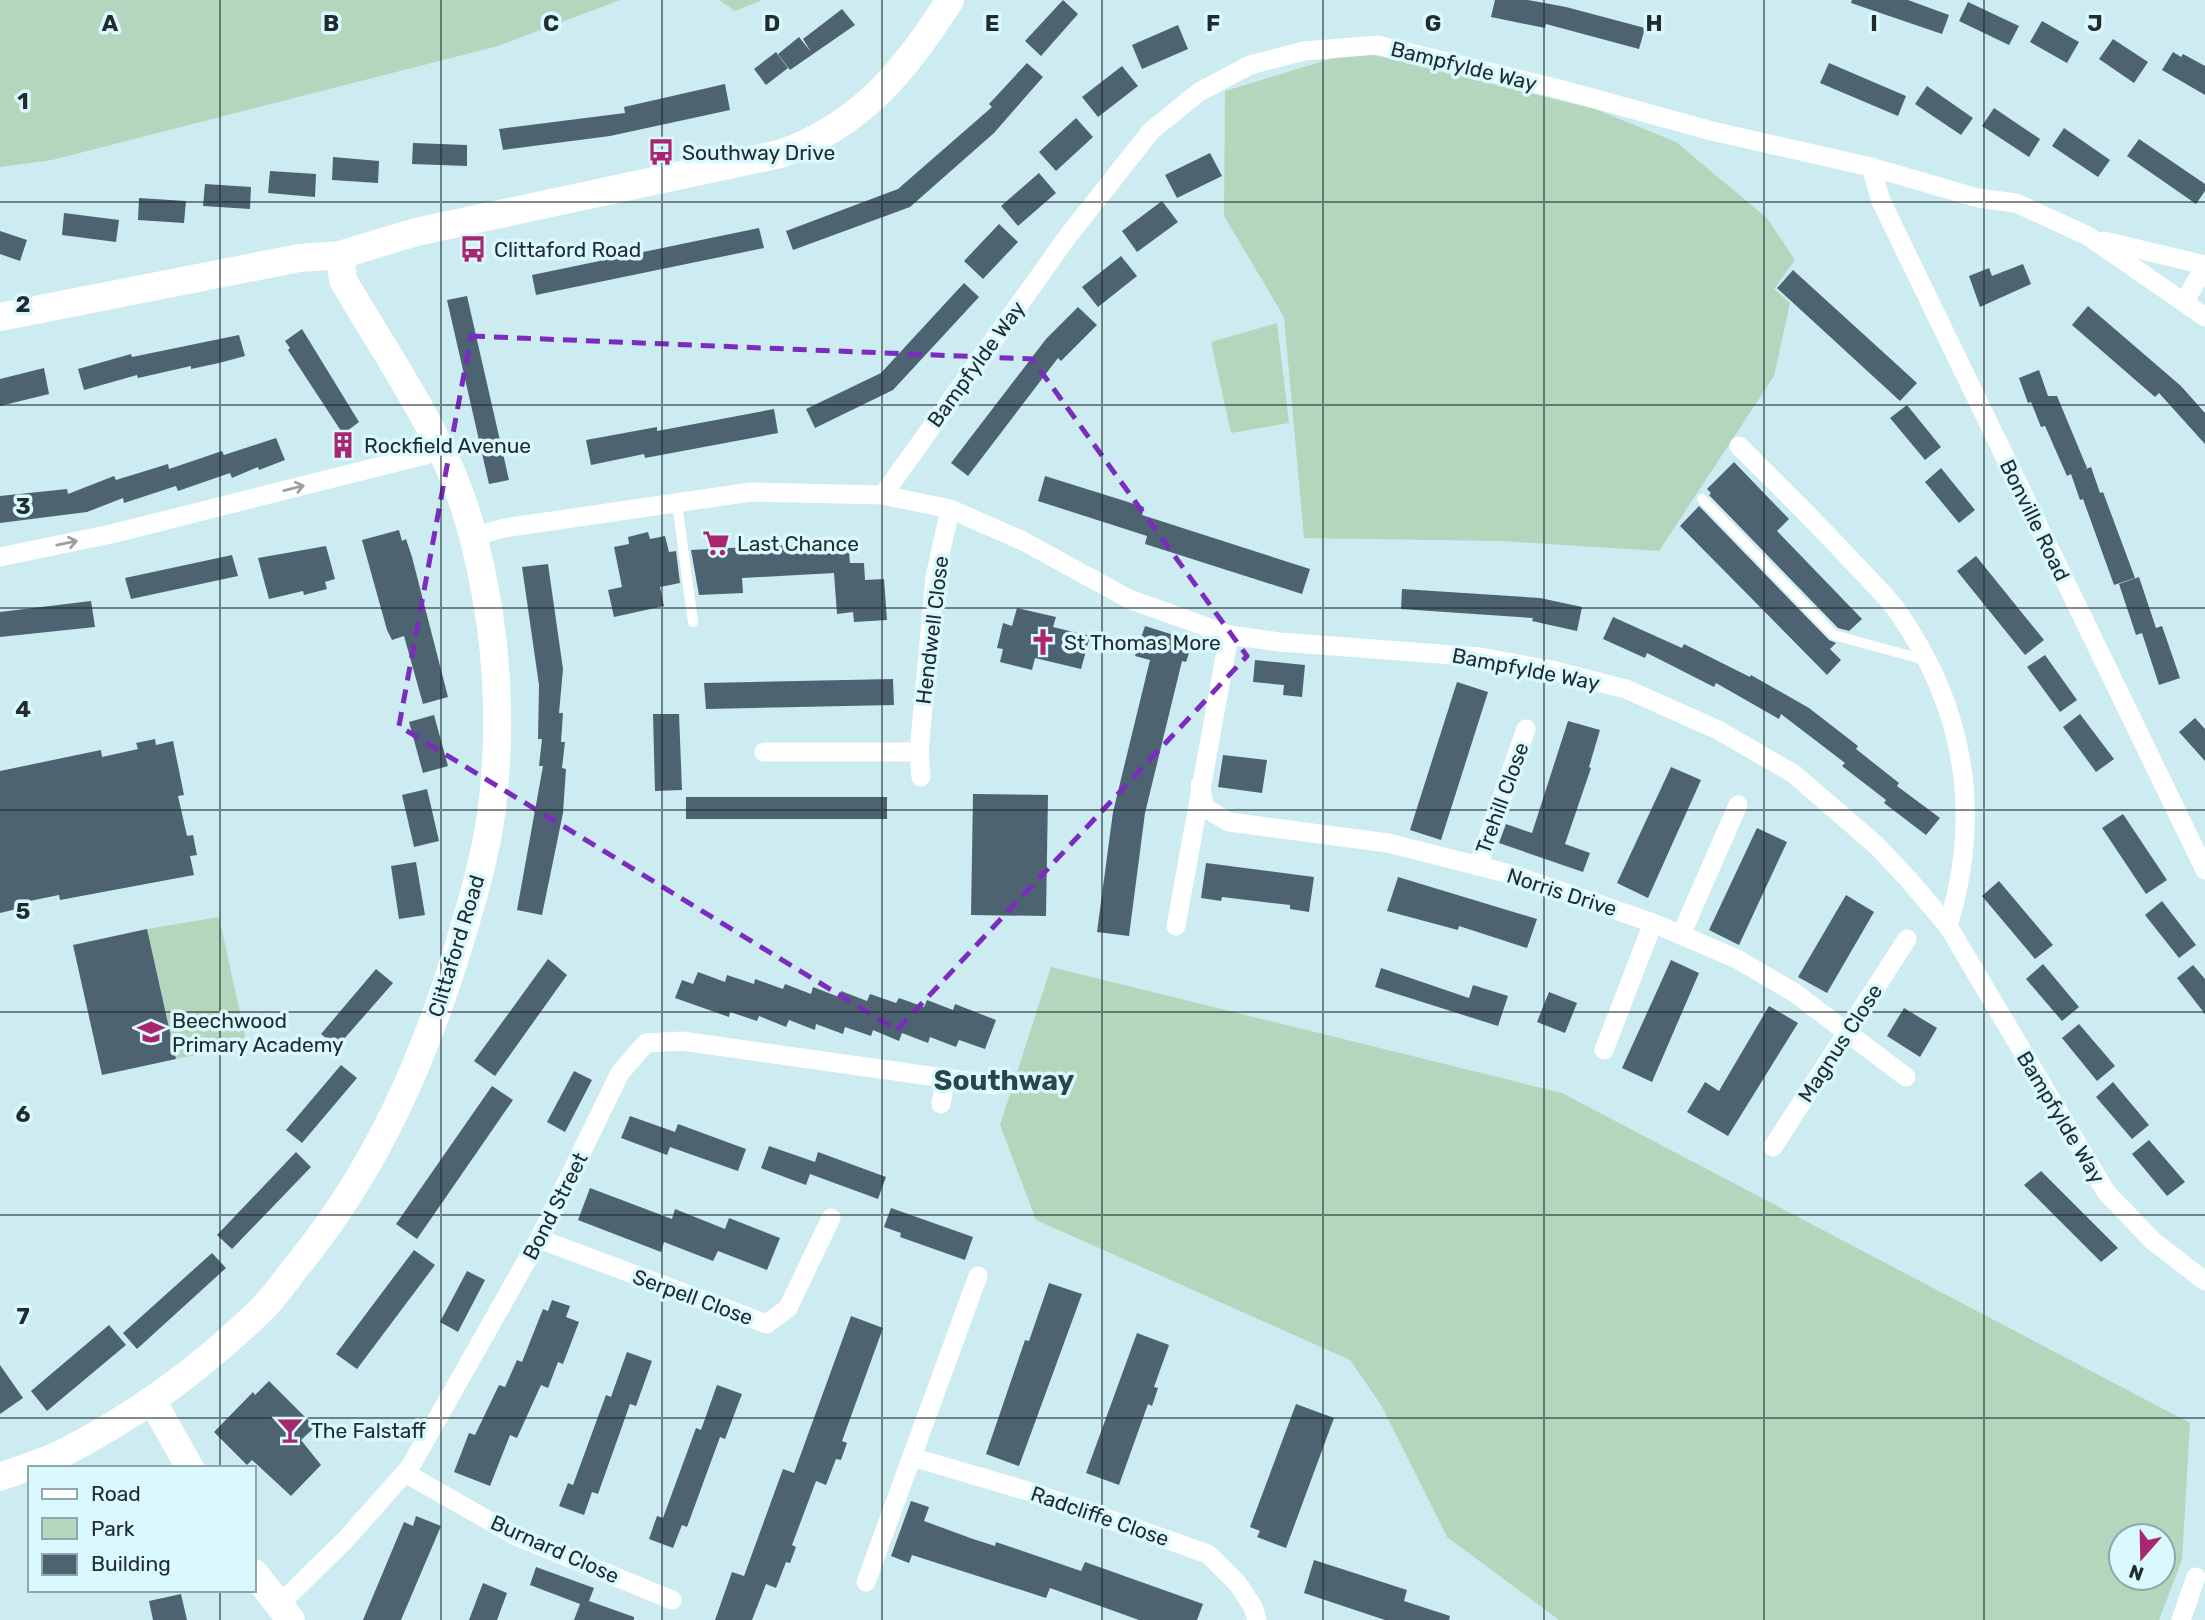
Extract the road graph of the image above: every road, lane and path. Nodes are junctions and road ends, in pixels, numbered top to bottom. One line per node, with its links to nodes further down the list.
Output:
1 (950, 0): 4 (street)
2 (1871, 167): 3 (street, Bampfylde Way); 11 (street, Bampfylde Way); 27 (street, Bonville Road)
3 (2088, 236): 5 (street); 6 (street, Bampfylde Way)
4 (340, 255): 7 (street); 10 (street, Clittaford Road)
5 (2205, 266): 6 (street)
6 (2185, 301): 8 (street, Bampfylde Way)
7 (0, 317)
8 (2205, 317)
9 (1739, 446): 19 (street)
10 (442, 447): 15 (street, Clittaford Road); 16 (street, one-way to 10)
11 (883, 495): 13 (street, Bampfylde Way); 14 (street, Bampfylde Way)
12 (1702, 499): 19 (lane)
13 (677, 503): 15 (street, Bampfylde Way); 17 (lane)
14 (950, 509): 18 (street, Bampfylde Way); 22 (street, Hendwell Close)
15 (473, 537): 44 (street, Clittaford Road)
16 (0, 557)
17 (693, 622)
18 (1229, 635): 24 (street); 30 (street, Bampfylde Way)
19 (1929, 661): 30 (street)
20 (1526, 729): 26 (street, Trehill Close)
21 (764, 752): 22 (street)
22 (919, 752): 23 (street, Hendwell Close)
23 (921, 777)
24 (1200, 785): 26 (street, Norris Drive); 29 (street)
25 (1738, 805): 31 (street)
26 (1478, 866): 28 (street, Norris Drive)
27 (2205, 870)
28 (1653, 923): 31 (street, Norris Drive); 34 (street)
29 (1176, 926)
30 (1948, 926): 43 (street, Bampfylde Way)
31 (1681, 935): 33 (street, Norris Drive)
32 (1907, 939): 33 (street, Magnus Close)
33 (1846, 1032): 36 (street, Norris Drive); 39 (street, Magnus Close)
34 (1604, 1050)
35 (947, 1077): 37 (street, Bond Street); 38 (street); 41 (street, Bond Street)
36 (1906, 1077)
37 (994, 1085)
38 (941, 1104)
39 (1773, 1147)
40 (831, 1218): 41 (street, Serpell Close)
41 (539, 1239): 49 (street, Bond Street)
42 (978, 1276): 45 (street)
43 (2205, 1281)
44 (152, 1400): 46 (street, Clittaford Road); 47 (street)
45 (912, 1457): 53 (street); 56 (street, Radcliffe Close)
46 (30, 1466)
47 (189, 1466)
48 (28, 1467): 50 (street, Clittaford Road)
49 (405, 1473): 54 (street, Burnard Close); 55 (street, Bond Street)
50 (0, 1477)
51 (256, 1576): 55 (street)
52 (2196, 1577): 57 (street)
53 (866, 1582)
54 (672, 1600)
55 (284, 1613)
56 (1257, 1620)
57 (2182, 1620)

